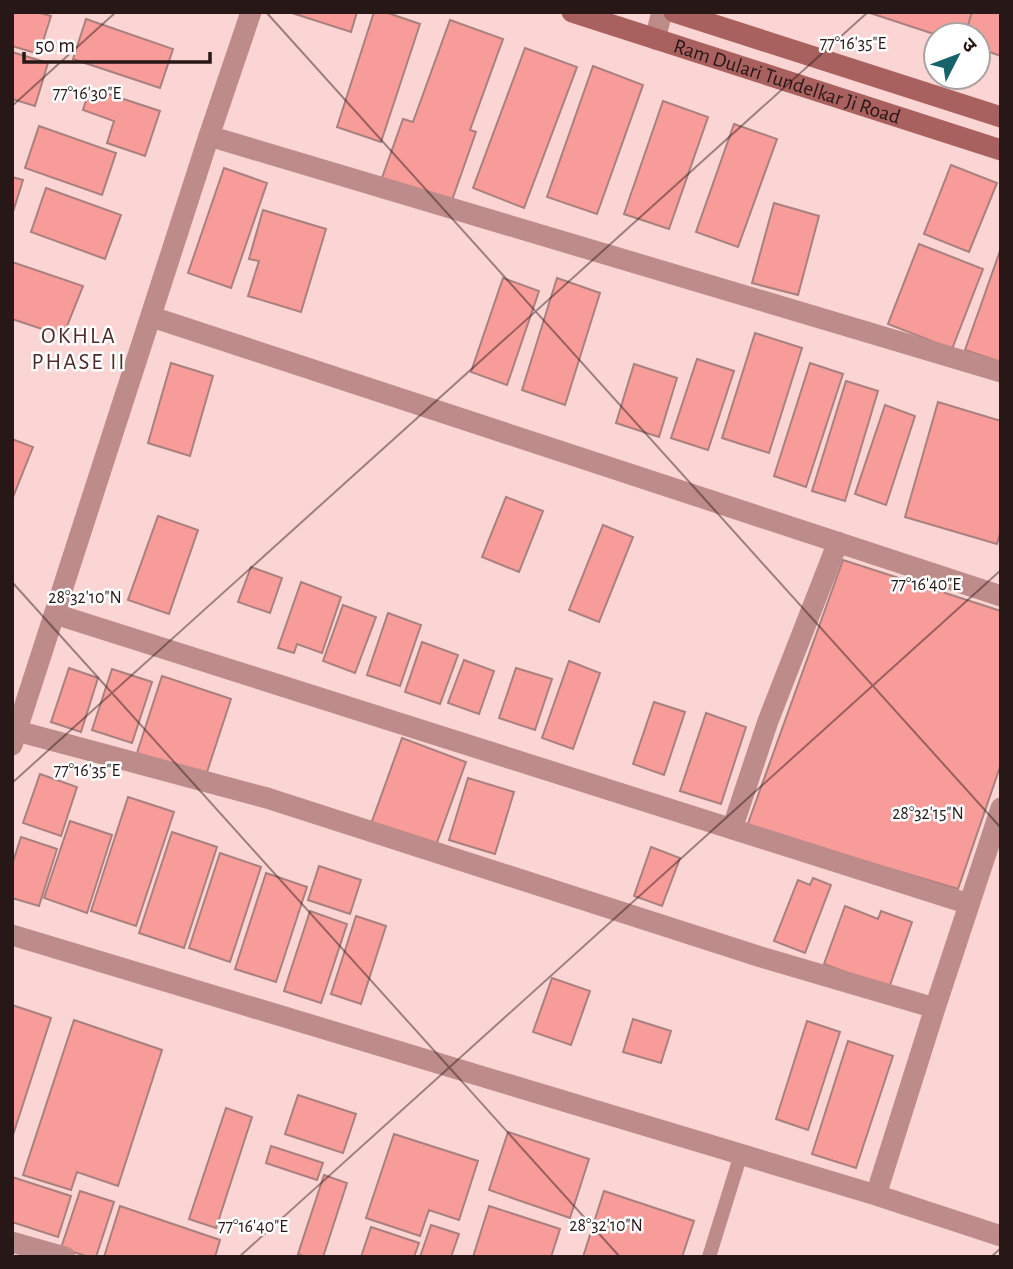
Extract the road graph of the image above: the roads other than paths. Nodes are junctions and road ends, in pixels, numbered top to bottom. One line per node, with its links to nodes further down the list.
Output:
1 (251, 12): 7 (street)
2 (572, 12): 5 (street, Ram Dulari Tundelkar Ji Road)
3 (662, 12): 5 (street)
4 (674, 12): 6 (street, Ram Dulari Tundelkar Ji Road)
5 (655, 39): 8 (street, Ram Dulari Tundelkar Ji Road)
6 (1001, 117)
7 (209, 136): 9 (street); 10 (street)
8 (1001, 150)
9 (152, 317): 11 (street); 13 (street)
10 (1001, 372)
11 (838, 542): 12 (street); 16 (street)
12 (1001, 596)
13 (55, 614): 14 (street); 16 (street)
14 (15, 738): 19 (street)
15 (1001, 808): 17 (street)
16 (732, 829): 17 (street)
17 (969, 904): 19 (street)
18 (12, 935): 20 (street)
19 (935, 1007): 21 (street)
20 (741, 1154): 21 (street); 25 (lane)
21 (876, 1195): 22 (street)
22 (1001, 1236)
23 (12, 1242): 24 (street)
24 (65, 1257)
25 (709, 1257)

